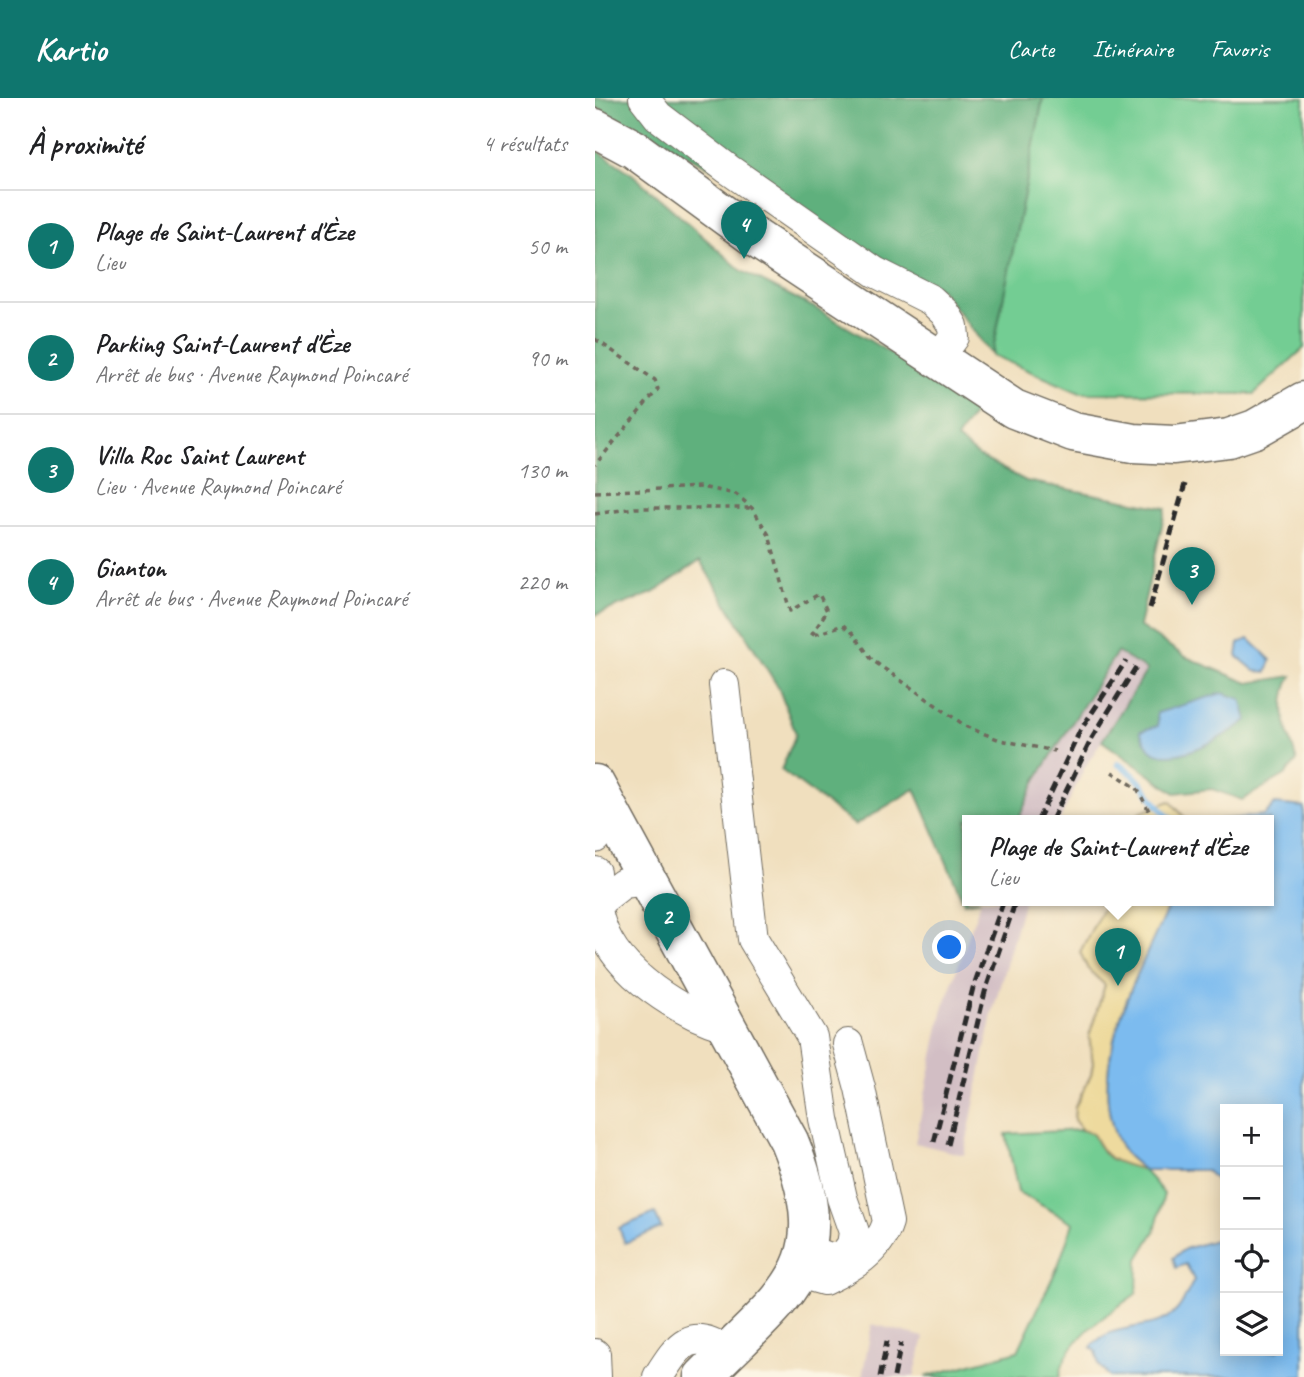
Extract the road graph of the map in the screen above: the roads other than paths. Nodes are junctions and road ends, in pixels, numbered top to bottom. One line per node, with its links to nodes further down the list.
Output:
1 (643, 98): 3 (street)
2 (595, 128): 3 (main road)
3 (937, 360): 4 (main road)
4 (1304, 401)
5 (724, 685): 14 (street)
6 (598, 809): 8 (main road)
7 (595, 872): 9 (street)
8 (647, 880): 9 (street); 10 (main road)
9 (597, 903): 11 (street)
10 (694, 965): 11 (street); 12 (main road)
11 (651, 985): 12 (street)
12 (729, 1027): 14 (main road)
13 (848, 1044): 14 (street)
14 (803, 1261): 16 (main road)
15 (595, 1354): 17 (street)
16 (715, 1365): 18 (street)
17 (596, 1377)
18 (658, 1377)

